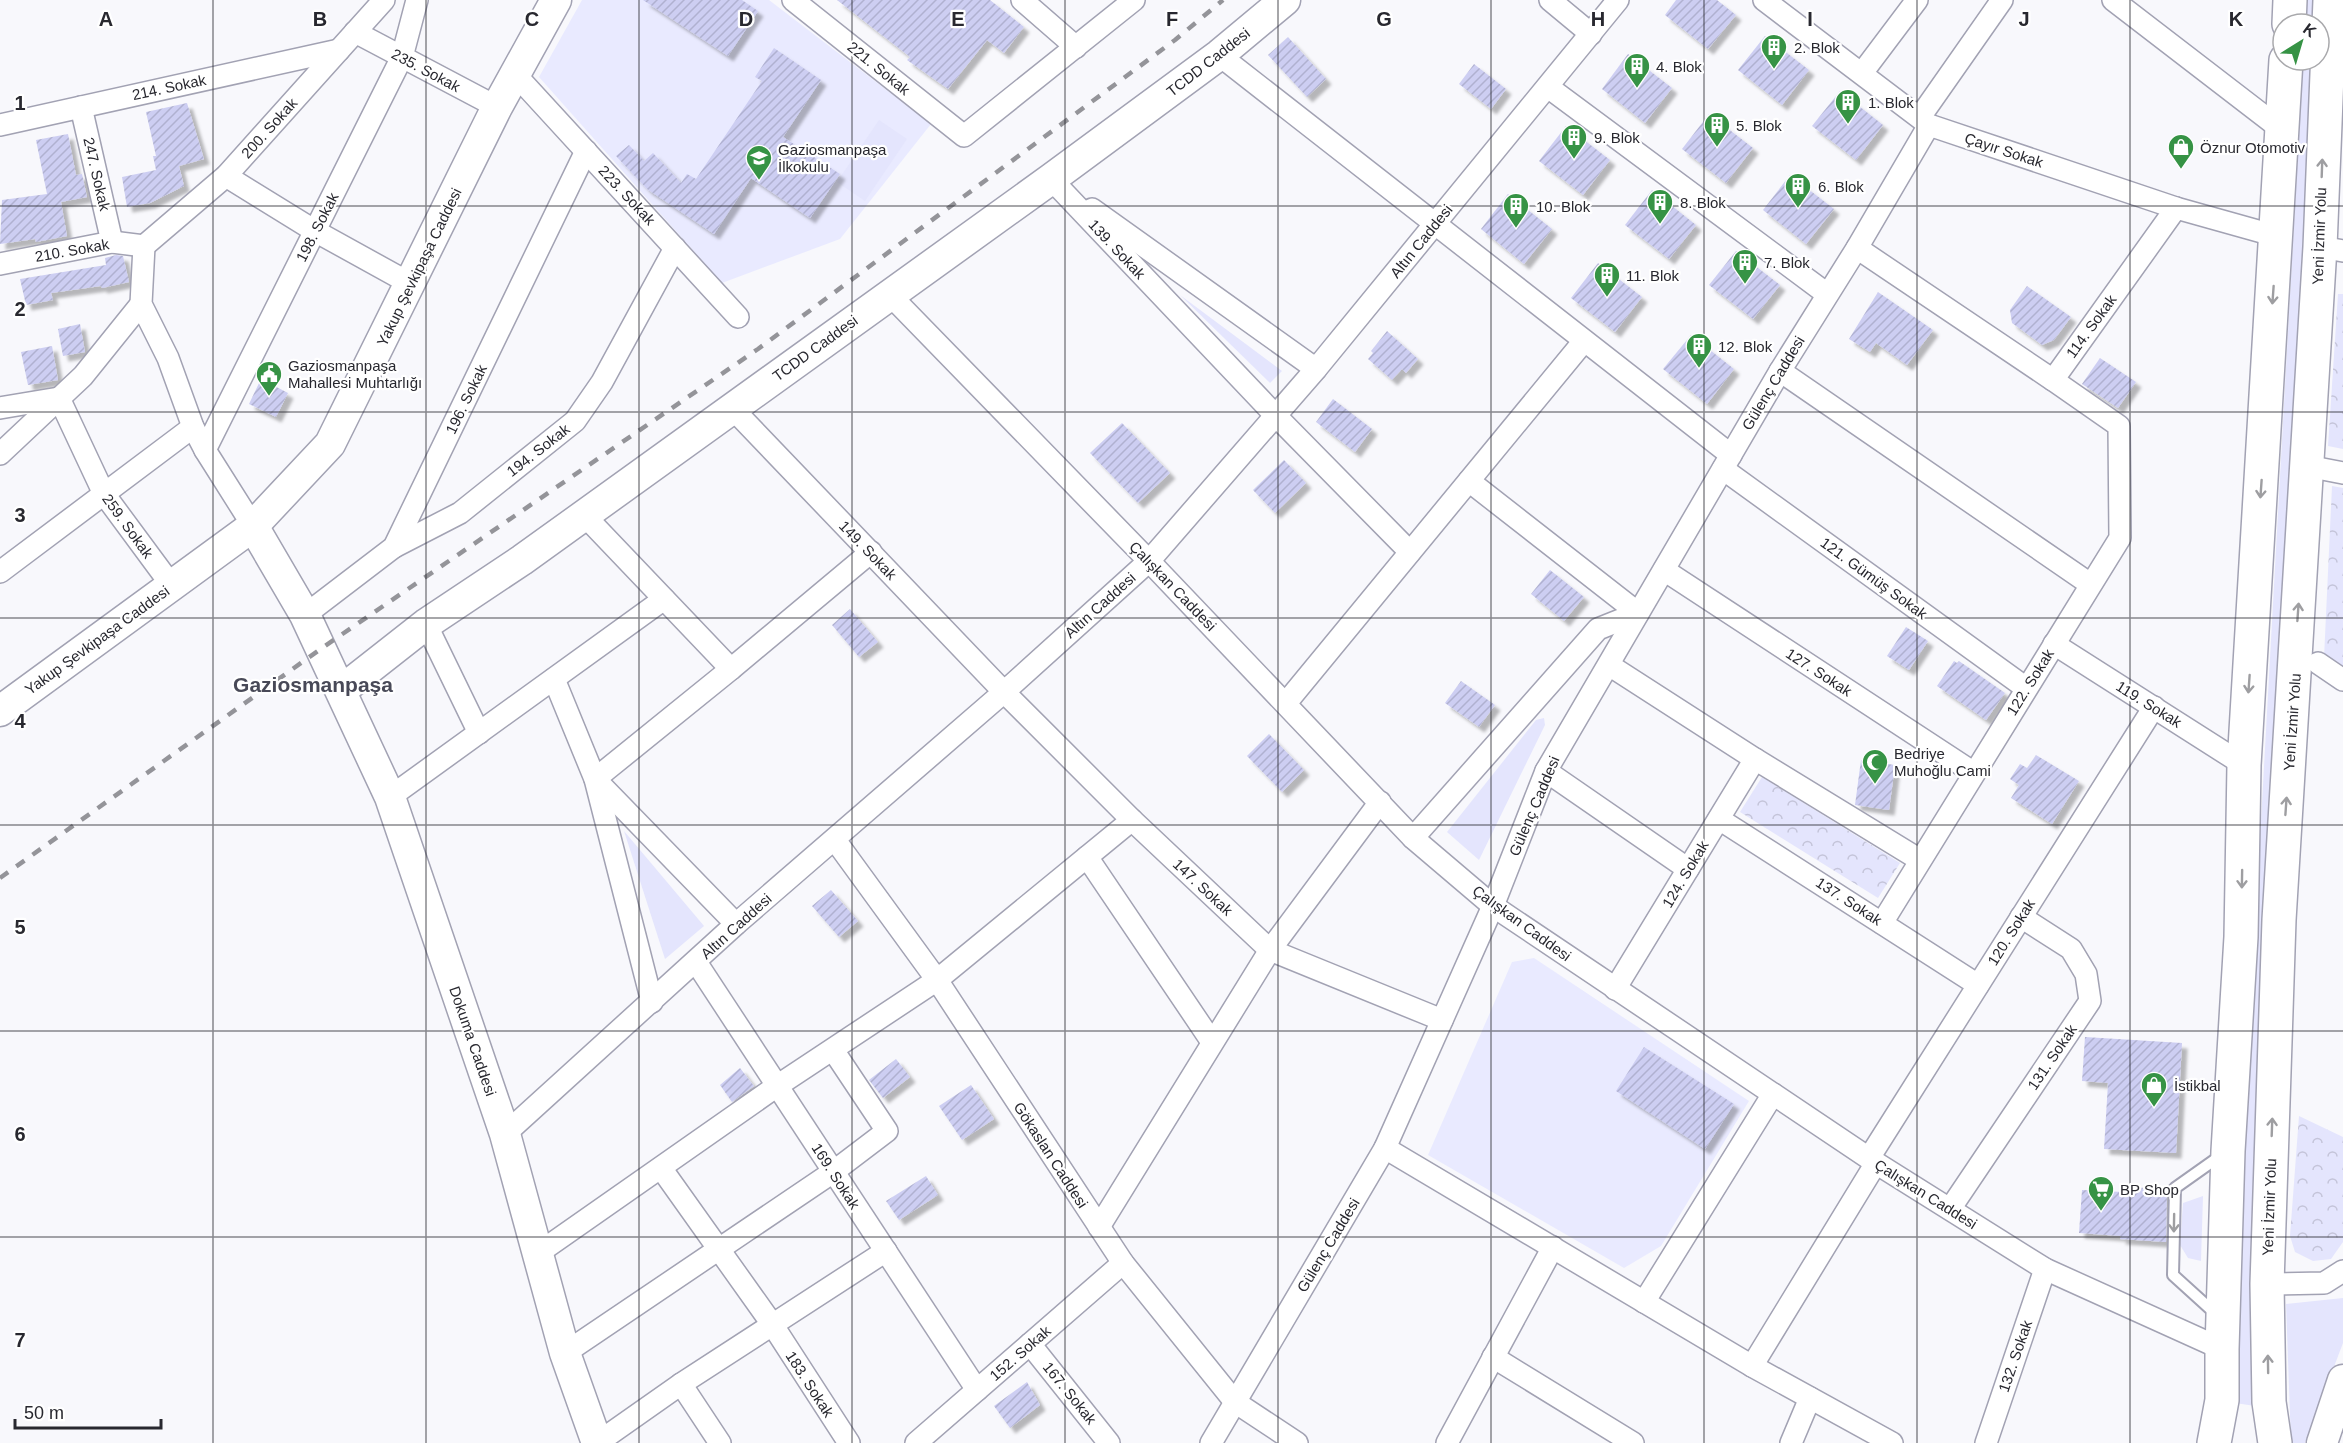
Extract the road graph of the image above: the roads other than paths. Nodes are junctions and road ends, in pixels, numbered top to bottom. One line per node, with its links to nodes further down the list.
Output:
1 (384, 0): 15 (street, 200. Sokak)
2 (417, 0): 20 (street, 198. Sokak)
3 (556, 0): 22 (main road, Yakup Şevkipaşa Caddesi)
4 (794, 0): 17 (street, 221. Sokak)
5 (1022, 0): 17 (street)
6 (1134, 0): 17 (street)
7 (1285, 0): 19 (main road, TCDD Caddesi)
8 (1550, 0): 16 (street)
9 (1618, 0): 16 (street, Altın Caddesi)
10 (1764, 0): 23 (street, Çayır Sokak)
11 (1917, 0): 23 (street)
12 (2002, 0): 28 (street, Gülenç Caddesi)
13 (2113, 0): 29 (street)
14 (2330, 0): 41 (highway, Yeni İzmir Yolu, one-way to 14)
15 (355, 32): 18 (street, 200. Sokak); 20 (street, 235. Sokak)
16 (1591, 34): 24 (street, Altın Caddesi)
17 (1076, 46)
18 (339, 50): 25 (street, 214. Sokak); 31 (street, 200. Sokak)
19 (1219, 55): 32 (main road, TCDD Caddesi); 34 (street, 121. Gümüş Sokak)
20 (402, 57): 26 (street, 235. Sokak); 35 (street, 198. Sokak)
21 (2285, 72): 29 (highway)
22 (515, 74): 26 (main road, Yakup Şevkipaşa Caddesi); 30 (street, 223. Sokak)
23 (1862, 74): 28 (street, Çayır Sokak)
24 (1548, 87): 34 (street, Altın Caddesi); 45 (street)
25 (81, 107): 27 (street, 214. Sokak); 37 (street, 247. Sokak)
26 (497, 107): 43 (main road, Yakup Şevkipaşa Caddesi)
27 (1, 121)
28 (1925, 121): 33 (street, Çayır Sokak); 40 (street, Gülenç Caddesi)
29 (2282, 130): 36 (highway)
30 (586, 151): 39 (street, 223. Sokak); 66 (street, 196. Sokak)
31 (226, 176): 35 (street); 38 (street, 200. Sokak)
32 (1051, 179): 44 (main road, TCDD Caddesi); 49 (street, 139. Sokak); 55 (street, 139. Sokak)
33 (2176, 208): 36 (street, Çayır Sokak); 51 (street, 114. Sokak)
34 (1435, 224): 48 (street, 121. Gümüş Sokak); 49 (street, Altın Caddesi)
35 (315, 231): 43 (street); 57 (street, 198. Sokak)
36 (2277, 236): 92 (highway, one-way to 92)
37 (112, 242): 38 (street, 210. Sokak); 42 (street, 210. Sokak)
38 (144, 246): 46 (street)
39 (675, 248): 47 (street, 223. Sokak); 66 (street, 194. Sokak)
40 (1857, 248): 45 (street, Gülenç Caddesi); 51 (street)
41 (2331, 249): 60 (highway, Yeni İzmir Yolu)
42 (0, 264)
43 (411, 284): 65 (main road, Yakup Şevkipaşa Caddesi)
44 (889, 294): 54 (main road, TCDD Caddesi); 69 (street, Çalışkan Caddesi)
45 (1827, 294): 50 (street, Gülenç Caddesi)
46 (141, 304): 52 (street); 56 (street)
47 (738, 317)
48 (1584, 341): 59 (street, 121. Gümüş Sokak); 62 (street)
49 (1316, 369): 55 (street, Altın Caddesi)
50 (1780, 371): 59 (street, Gülenç Caddesi); 72 (street)
51 (2053, 380): 72 (street, 122. Sokak)
52 (59, 398): 53 (street); 58 (street); 63 (street, 259. Sokak)
53 (0, 408)
54 (732, 408): 64 (main road, TCDD Caddesi); 67 (street, 149. Sokak)
55 (1276, 416): 68 (street, 139. Sokak); 69 (street, Altın Caddesi)
56 (193, 427): 57 (street); 63 (street)
57 (205, 450): 65 (street)
58 (0, 454)
59 (1727, 462): 70 (street, Gülenç Caddesi); 84 (street, 121. Gümüş Sokak)
60 (2307, 466): 61 (street); 135 (highway, Yeni İzmir Yolu, one-way to 60)
61 (2343, 473)
62 (1469, 481): 68 (street); 75 (street)
63 (104, 494): 71 (street); 73 (street, 259. Sokak)
64 (584, 515): 74 (street); 77 (main road, TCDD Caddesi)
65 (253, 526): 73 (main road, Yakup Şevkipaşa Caddesi); 76 (main road, Dokuma Caddesi)
66 (394, 547): 76 (street, 196. Sokak)
67 (871, 552): 81 (street); 86 (street, 149. Sokak)
68 (1410, 552): 87 (street)
69 (1149, 561): 86 (street, Altın Caddesi); 87 (street, Çalışkan Caddesi)
70 (1664, 570): 75 (street, Gülenç Caddesi); 94 (street, 127. Sokak)
71 (0, 572)
72 (2090, 584): 78 (street, 122. Sokak)
73 (172, 586): 89 (main road, Yakup Şevkipaşa Caddesi)
74 (664, 599): 81 (street); 82 (street)
75 (1638, 613): 80 (street, Gülenç Caddesi); 100 (street)
76 (305, 615): 85 (main road, Dokuma Caddesi)
77 (426, 624): 85 (main road, TCDD Caddesi); 90 (street)
78 (2054, 644): 84 (street, 122. Sokak); 88 (street, 119. Sokak)
79 (2318, 663): 83 (street)
80 (1609, 665): 91 (street); 93 (street, Gülenç Caddesi)
81 (731, 669): 95 (street)
82 (554, 679): 90 (street); 95 (street)
83 (2343, 680)
84 (2026, 687): 94 (street, 122. Sokak)
85 (342, 690): 96 (main road, Dokuma Caddesi)
86 (1005, 692): 99 (street, 147. Sokak); 101 (street, Altın Caddesi)
87 (1286, 703): 97 (street, Çalışkan Caddesi)
88 (2154, 707): 92 (street, 119. Sokak); 106 (street, 120. Sokak)
89 (0, 711)
90 (479, 733): 96 (street)
91 (1755, 759): 98 (street, 124. Sokak); 103 (street)
92 (2244, 765): 122 (highway, one-way to 122)
93 (1546, 771): 104 (street); 105 (street, Gülenç Caddesi)
94 (1974, 773): 103 (street, 122. Sokak)
95 (595, 779): 108 (street); 114 (street)
96 (390, 797): 120 (main road, Dokuma Caddesi)
97 (1380, 802): 100 (street, Çalışkan Caddesi); 109 (street)
98 (1719, 819): 104 (street, 124. Sokak); 107 (street, 137. Sokak)
99 (1132, 820): 102 (street); 109 (street, 147. Sokak)
100 (1413, 837): 105 (street, Çalışkan Caddesi)
101 (835, 840): 108 (street, Altın Caddesi); 111 (street, Gökaslan Caddesi)
102 (1087, 856): 111 (street); 116 (street)
103 (1920, 860): 107 (street, 122. Sokak)
104 (1688, 869): 113 (street, 124. Sokak)
105 (1493, 906): 113 (street, Çalışkan Caddesi); 115 (street, Gülenç Caddesi)
106 (2021, 917): 112 (street, 120. Sokak); 126 (street, 131. Sokak)
107 (1882, 923): 112 (street, 137. Sokak)
108 (736, 924): 110 (street, Altın Caddesi)
109 (1270, 950): 115 (street, 147. Sokak); 116 (street)
110 (696, 962): 114 (street, Altın Caddesi); 118 (street, 169. Sokak)
111 (937, 980): 117 (street); 127 (street, Gökaslan Caddesi)
112 (1978, 984): 123 (street, 120. Sokak)
113 (1615, 989): 119 (street, Çalışkan Caddesi)
114 (652, 1002): 120 (street, Altın Caddesi)
115 (1443, 1020): 121 (street, Gülenç Caddesi)
116 (1212, 1042): 127 (street)
117 (833, 1050): 118 (street); 125 (street)
118 (777, 1086): 124 (street); 125 (street, 169. Sokak)
119 (1773, 1094): 123 (street, Çalışkan Caddesi); 136 (street)
120 (504, 1134): 131 (main road, Dokuma Caddesi)
121 (1385, 1149): 128 (street); 148 (street, Gülenç Caddesi)
122 (2228, 1151): 138 (highway); 138 (lane, one-way to 138)
123 (1872, 1160): 126 (street, Çalışkan Caddesi); 142 (street, 120. Sokak)
124 (661, 1168): 129 (street, 183. Sokak); 131 (street)
125 (833, 1172): 129 (street); 130 (street, 169. Sokak)
126 (1950, 1209): 133 (street, Çalışkan Caddesi)
127 (1098, 1227): 132 (street, Gökaslan Caddesi)
128 (1553, 1248): 136 (street); 141 (street)
129 (718, 1249): 137 (street, 183. Sokak); 140 (street)
130 (886, 1251): 137 (street); 145 (street, 169. Sokak)
131 (537, 1254): 140 (main road, Dokuma Caddesi)
132 (1123, 1263): 139 (street, 152. Sokak); 148 (street, Gökaslan Caddesi)
133 (2045, 1269): 138 (street, Çalışkan Caddesi); 161 (street, 132. Sokak)
134 (2343, 1271): 135 (street)
135 (2267, 1284): 149 (highway, Yeni İzmir Yolu, one-way to 135)
136 (1644, 1302): 142 (street)
137 (772, 1324): 144 (street); 152 (street, 183. Sokak)
138 (2222, 1335): 147 (highway)
139 (1030, 1344): 145 (street, 152. Sokak); 154 (street, 167. Sokak)
140 (565, 1353): 150 (main road, Dokuma Caddesi)
141 (1493, 1357): 157 (street); 158 (street)
142 (1752, 1366): 146 (street)
143 (2343, 1380): 166 (main road)
144 (681, 1384): 150 (street); 151 (street)
145 (977, 1390): 153 (street, 152. Sokak)
146 (1809, 1398): 159 (street); 160 (street)
147 (2222, 1400): 162 (highway); 163 (highway)
148 (1235, 1402): 155 (street, Gülenç Caddesi); 156 (street, Gökaslan Caddesi)
149 (2269, 1402): 164 (highway); 165 (highway, Yeni İzmir Yolu)
150 (597, 1443)
151 (720, 1443)
152 (849, 1443)
153 (916, 1443)
154 (1109, 1443)
155 (1211, 1443)
156 (1297, 1443)
157 (1447, 1443)
158 (1633, 1443)
159 (1791, 1443)
160 (1892, 1443)
161 (1986, 1443)
162 (2214, 1443)
163 (2225, 1443)
164 (2264, 1443)
165 (2275, 1443)
166 (2322, 1443)

